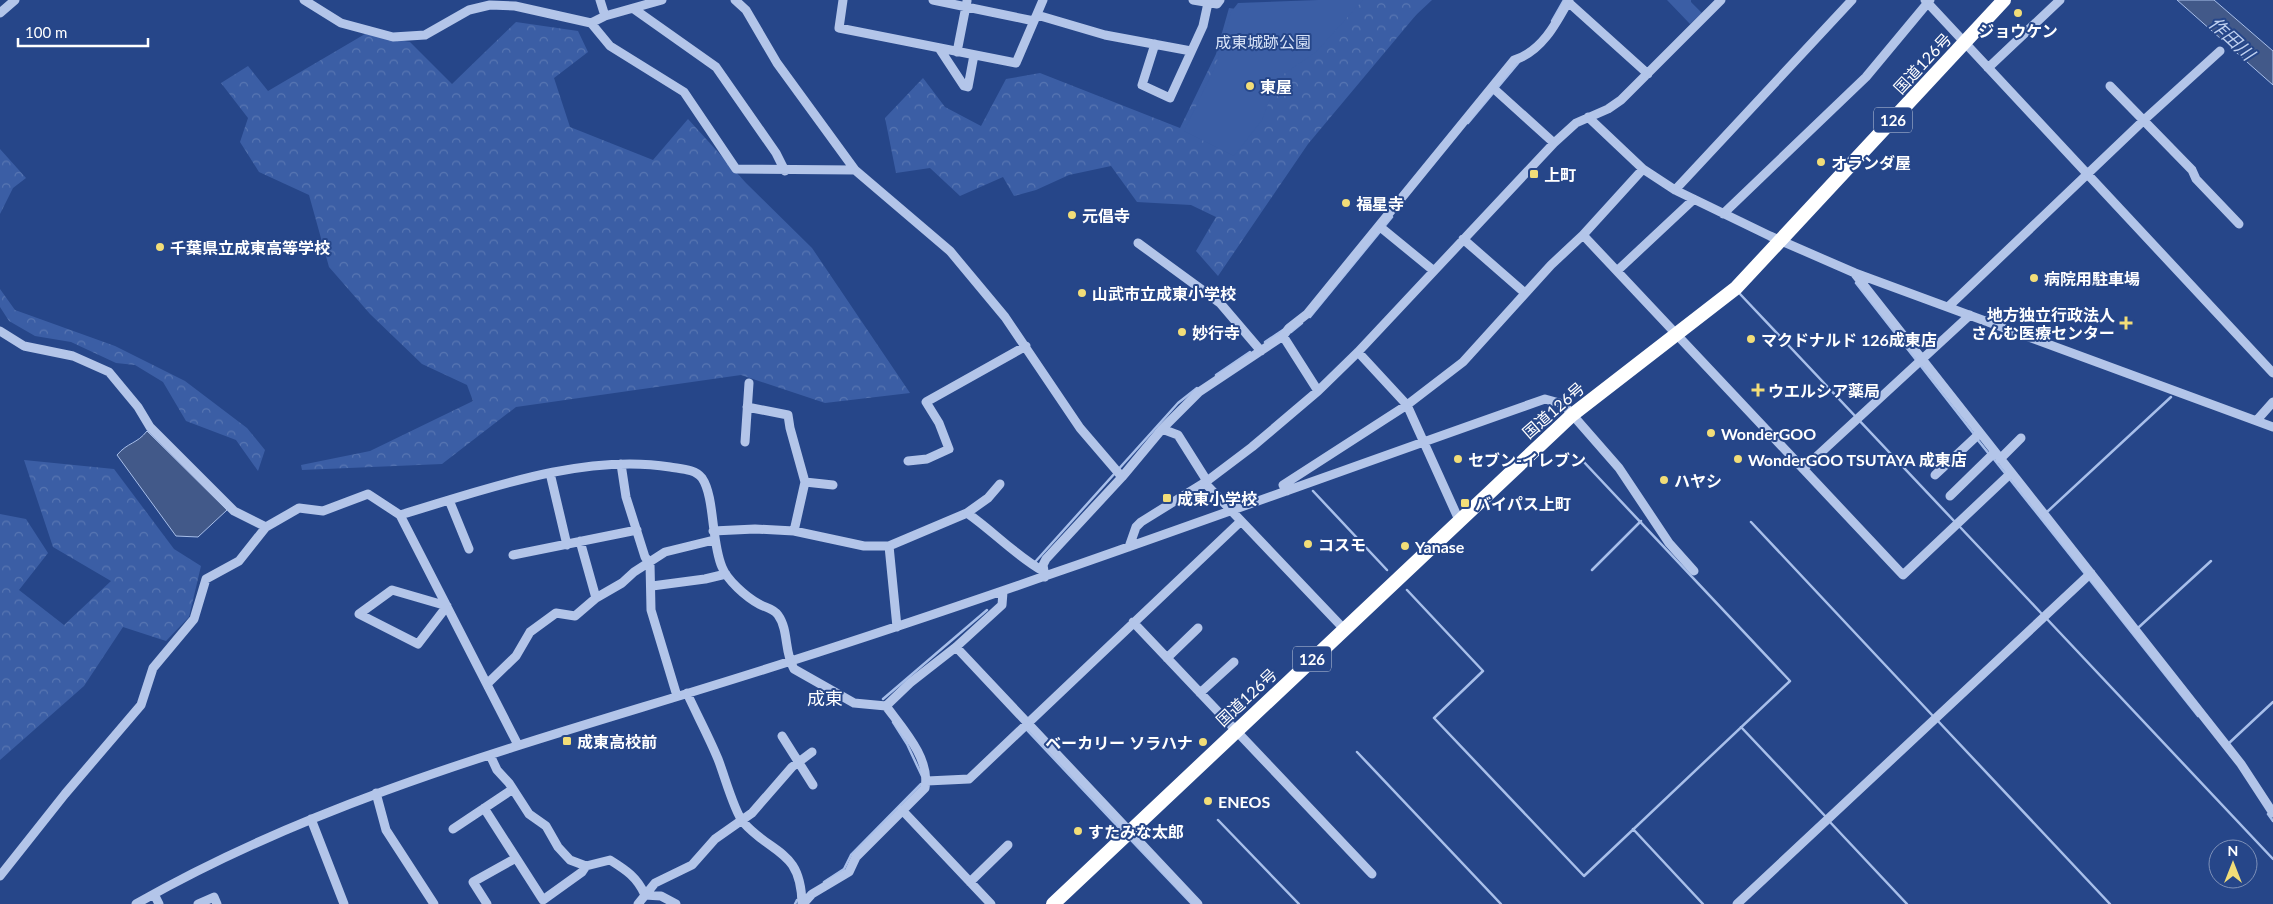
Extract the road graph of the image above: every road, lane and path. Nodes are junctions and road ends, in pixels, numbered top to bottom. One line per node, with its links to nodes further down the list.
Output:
1 (15, 0): 21 (street)
2 (304, 0): 24 (street)
3 (600, 0): 22 (street)
4 (662, 0): 17 (street)
5 (735, 0): 40 (street)
6 (843, 0): 27 (street)
7 (933, 0): 18 (street)
8 (1043, 0): 23 (street)
9 (1193, 0): 19 (street)
10 (1220, 0): 19 (street)
11 (1852, 0): 43 (street)
12 (2004, 0): 25 (highway, 国道126号 / 126)
13 (2060, 0): 32 (street)
14 (1568, 1): 33 (street); 35 (street)
15 (1717, 1): 33 (street)
16 (1928, 1): 25 (street); 45 (street)
17 (651, 2): 20 (street)
18 (967, 3): 23 (street); 30 (street)
19 (1208, 3): 28 (street)
20 (634, 9): 22 (street); 41 (street)
21 (0, 13)
22 (605, 16): 24 (street)
23 (1036, 18): 26 (street); 31 (street)
24 (591, 23): 41 (street)
25 (1964, 42): 32 (street); 50 (highway, 国道126号 / 126)
26 (1155, 44): 28 (street); 28 (street)
27 (938, 48): 30 (street); 31 (street)
28 (1192, 51)
29 (2220, 51): 37 (street)
30 (957, 52): 31 (street)
31 (974, 55)
32 (1988, 68): 42 (street)
33 (1648, 74): 36 (street)
34 (2110, 86): 37 (street)
35 (1495, 89): 38 (street); 47 (street)
36 (1588, 117): 38 (street); 39 (street)
37 (2144, 120): 42 (street); 46 (street)
38 (1554, 142): 49 (street)
39 (1643, 169): 43 (street); 48 (street)
40 (855, 170): 41 (street); 61 (street)
41 (785, 171)
42 (2087, 174): 56 (street); 65 (street)
43 (1675, 190): 44 (street)
44 (1694, 199): 45 (street); 53 (street)
45 (1722, 214): 50 (street)
46 (2239, 224)
47 (1381, 228): 52 (street); 59 (street)
48 (1583, 235): 53 (street); 55 (street)
49 (1463, 239): 52 (street); 55 (street)
50 (1782, 241): 54 (street); 60 (highway, 国道126号 / 126)
51 (1138, 243): 62 (street)
52 (1434, 271): 63 (street)
53 (1617, 271): 60 (street)
54 (1855, 273): 56 (street); 64 (street)
55 (1525, 293): 69 (street)
56 (1948, 307): 57 (street)
57 (1970, 315): 64 (street); 72 (street)
58 (0, 332): 99 (street)
59 (1285, 333): 62 (street); 67 (street)
60 (1677, 335): 71 (highway, 国道126号 / 126); 82 (street)
61 (1026, 346): 80 (street); 85 (street)
62 (1261, 351): 74 (street)
63 (1358, 352): 67 (street); 69 (street)
64 (1921, 358): 75 (street); 82 (street)
65 (2273, 374)
66 (749, 383): 70 (street)
67 (1318, 391): 88 (street)
68 (2273, 402): 72 (street)
69 (1407, 405): 78 (street); 91 (street)
70 (747, 407): 77 (street); 87 (street)
71 (1572, 414): 78 (street); 97 (highway, 国道126号 / 126); 110 (street)
72 (2257, 420): 73 (street)
73 (2273, 427)
74 (1162, 429): 85 (street); 88 (street)
75 (1979, 434): 79 (street); 86 (street)
76 (2021, 438): 79 (street)
77 (745, 442)
78 (1424, 442): 91 (street); 97 (street)
79 (1997, 456): 84 (street); 92 (street)
80 (908, 462)
81 (621, 464): 83 (street); 100 (street); 102 (street)
82 (1803, 469): 84 (street)
83 (550, 473): 93 (street); 104 (street)
84 (2011, 473): 113 (street)
85 (1119, 474): 112 (street)
86 (1935, 475)
87 (805, 482): 90 (street); 101 (street)
88 (1205, 482): 94 (street); 106 (street)
89 (1000, 484): 95 (street)
90 (834, 485)
91 (1287, 491): 94 (street)
92 (1950, 496)
93 (449, 500): 96 (street); 107 (street)
94 (1231, 511): 98 (street); 106 (street)
95 (968, 513): 105 (street); 112 (street)
96 (400, 515): 99 (street); 117 (street)
97 (1459, 520): 121 (highway, 国道126号 / 126)
98 (1240, 522): 118 (street); 121 (street)
99 (266, 527): 153 (street)
100 (637, 530): 103 (street); 109 (street)
101 (794, 531): 102 (street); 105 (street)
102 (713, 536): 109 (street); 111 (street)
103 (580, 541): 104 (street); 116 (street)
104 (567, 545): 108 (street)
105 (890, 546): 119 (street)
106 (1129, 547): 112 (street)
107 (469, 550)
108 (513, 556)
109 (650, 563): 114 (street); 116 (street)
110 (1694, 571)
111 (726, 574): 114 (street); 124 (street)
112 (1044, 574): 115 (street)
113 (2091, 574): 144 (street); 170 (street)
114 (652, 586): 129 (street)
115 (1003, 592): 119 (street); 122 (street)
116 (596, 598): 126 (street)
117 (447, 606): 117 (street); 126 (street)
118 (1134, 622): 123 (street); 131 (street)
119 (897, 627): 124 (street)
120 (1198, 628): 123 (street)
121 (1344, 629): 132 (highway, 国道126号 / 126)
122 (956, 647): 130 (street); 131 (street)
123 (1167, 658): 128 (street)
124 (789, 662): 127 (street); 130 (street)
125 (1234, 662): 128 (street)
126 (487, 684): 134 (street)
127 (687, 693): 129 (street); 146 (street)
128 (1200, 693): 132 (street)
129 (676, 696): 134 (street)
130 (886, 706): 138 (street)
131 (1027, 724): 138 (street); 148 (street)
132 (1235, 732): 148 (highway, 国道126号 / 126); 152 (street)
133 (782, 736): 137 (street)
134 (518, 745): 136 (street)
135 (812, 752): 137 (street)
136 (490, 755): 140 (street); 141 (street)
137 (800, 762): 139 (street); 146 (street)
138 (927, 781): 143 (street)
139 (813, 785)
140 (513, 789): 142 (street); 151 (street)
141 (376, 793): 145 (street); 162 (street)
142 (484, 808): 147 (street); 150 (street)
143 (902, 810): 154 (street); 166 (street)
144 (2273, 813)
145 (310, 819): 155 (street); 161 (street)
146 (742, 821): 156 (street); 166 (street)
147 (453, 829)
148 (1129, 832): 168 (highway, 国道126号 / 126); 169 (street)
149 (1008, 845): 154 (street)
150 (516, 858): 151 (street); 163 (street)
151 (586, 866): 156 (street)
152 (1372, 874)
153 (0, 876)
154 (970, 882): 167 (street)
155 (154, 894): 157 (street); 158 (street)
156 (645, 895): 164 (street); 165 (street)
157 (136, 904)
158 (159, 904)
159 (198, 904): 160 (street)
160 (217, 904)
161 (344, 904)
162 (434, 904)
163 (487, 904)
164 (638, 904)
165 (676, 904)
166 (803, 904)
167 (991, 904)
168 (1053, 904)
169 (1198, 904)
170 (1737, 904)

